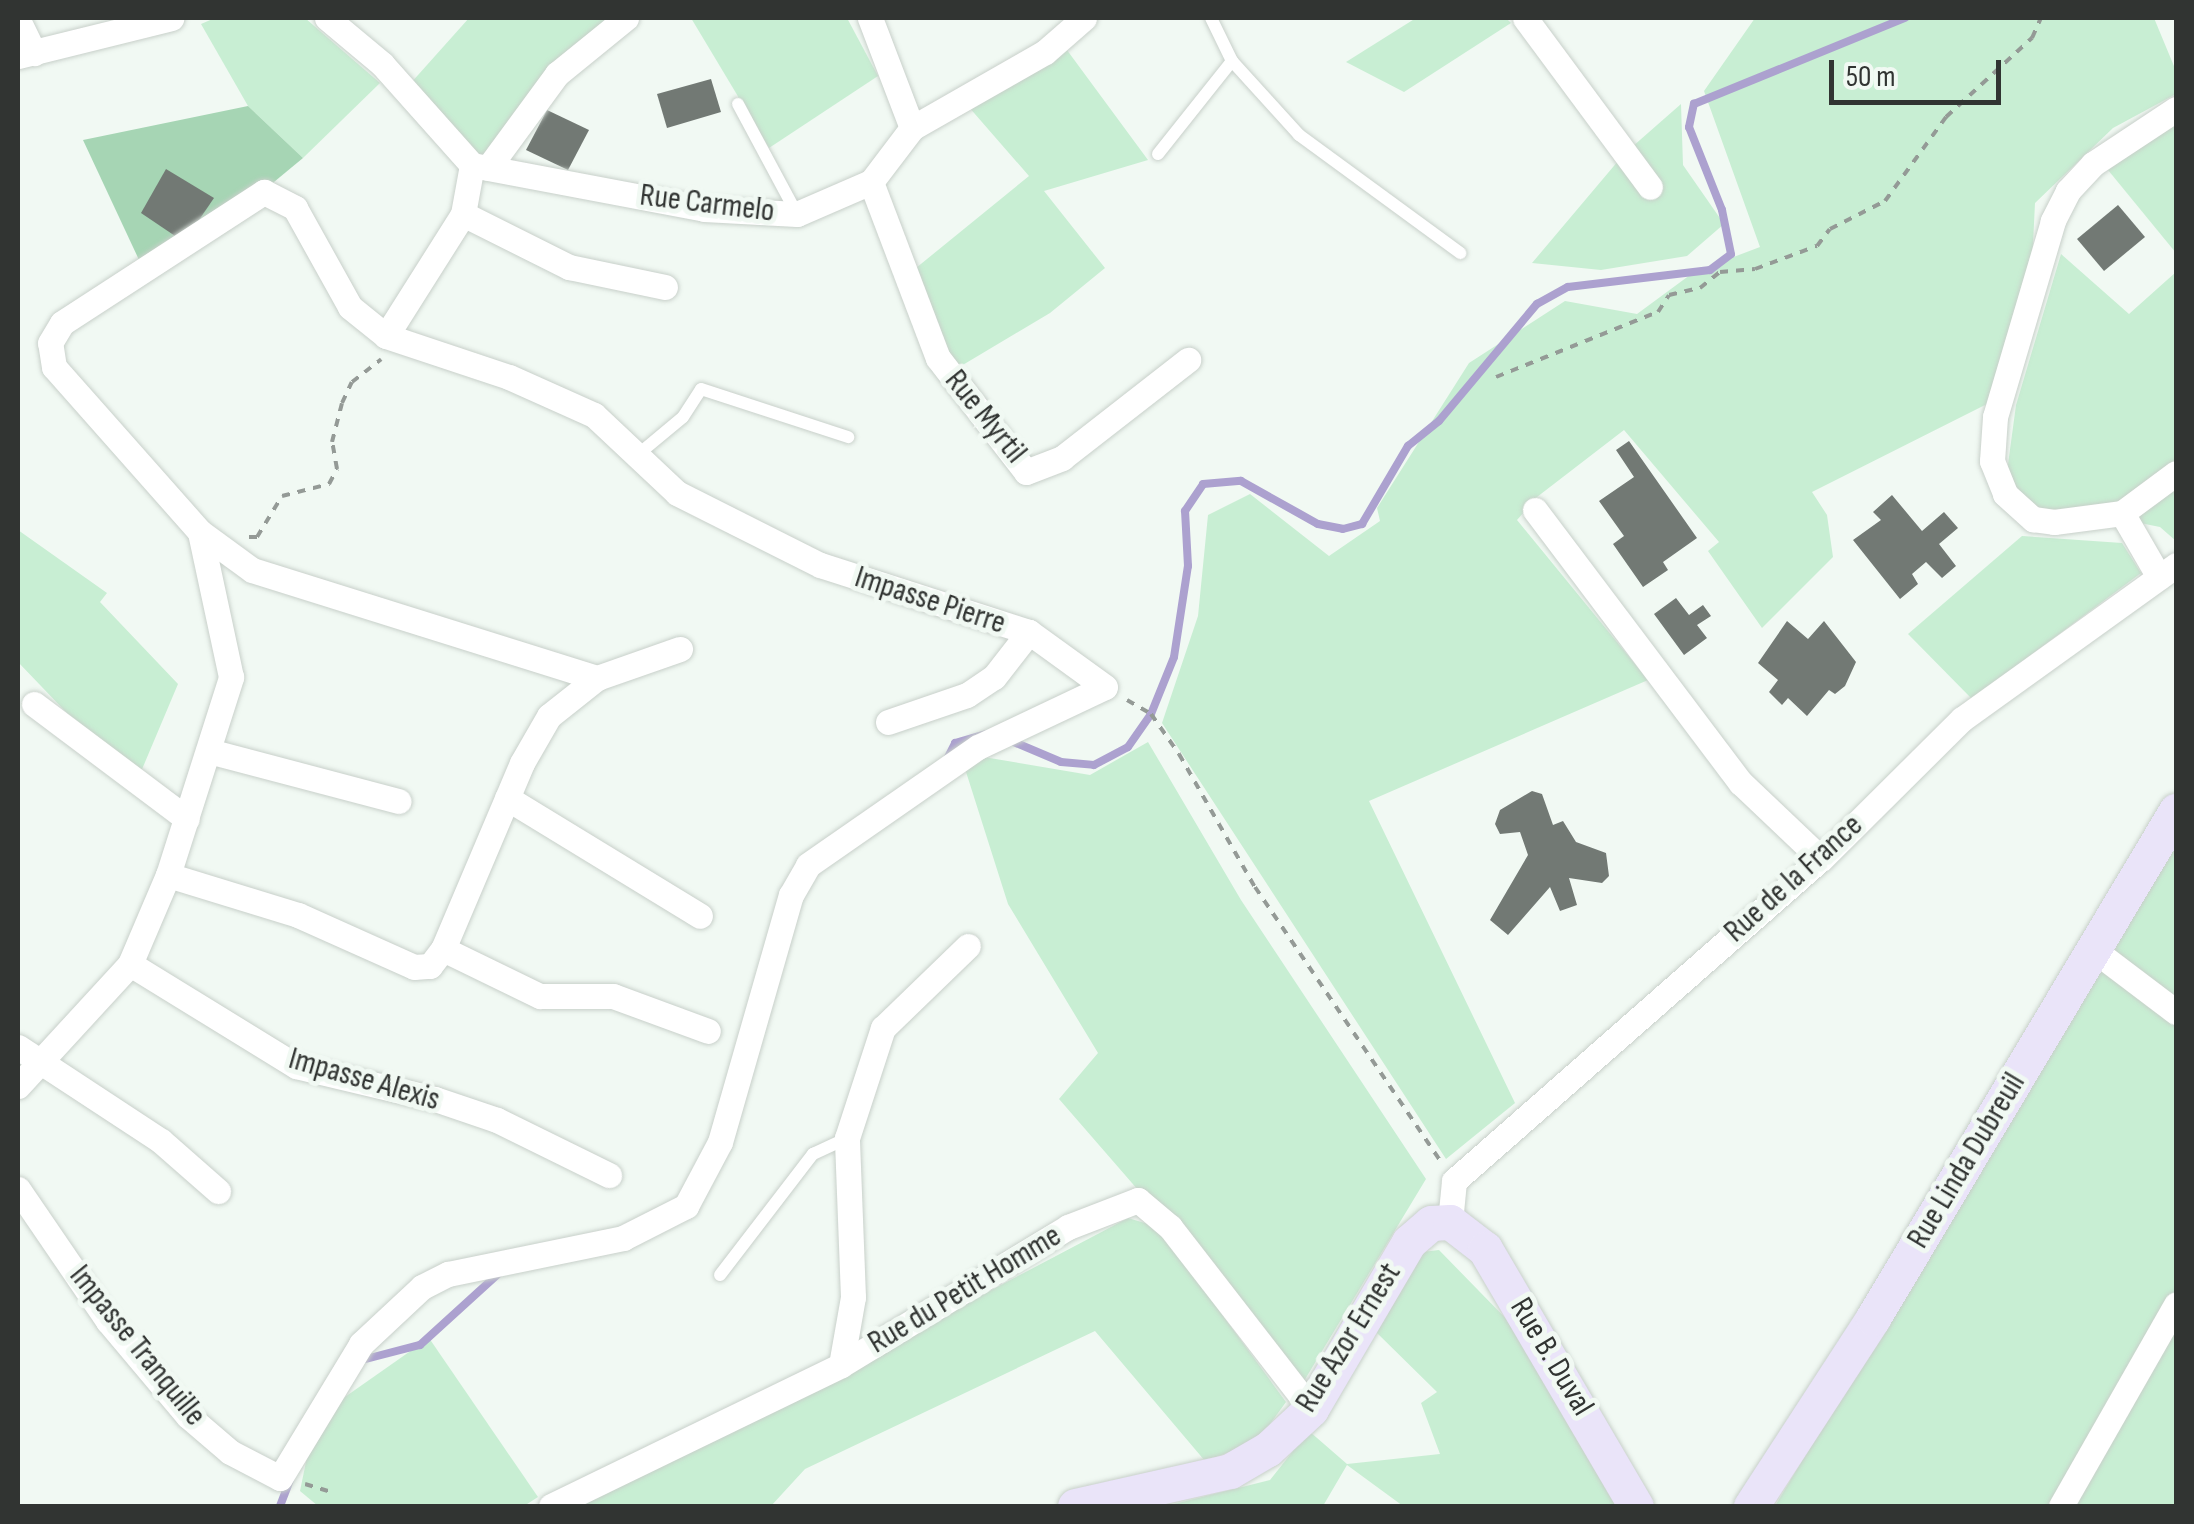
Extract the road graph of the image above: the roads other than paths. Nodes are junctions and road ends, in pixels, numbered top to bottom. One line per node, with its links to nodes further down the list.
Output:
1 (171, 18): 9 (street)
2 (327, 18): 15 (street)
3 (626, 18): 15 (street)
4 (870, 18): 13 (street)
5 (1084, 18): 13 (street, Rue Carmelo)
6 (1211, 18): 10 (lane)
7 (1525, 18): 17 (street)
8 (18, 20): 9 (street)
9 (26, 54)
10 (1232, 61): 14 (lane); 20 (lane)
11 (738, 104): 19 (lane)
12 (2176, 109): 28 (street)
13 (912, 128): 16 (street, Rue Carmelo)
14 (1158, 154)
15 (480, 166): 18 (street); 19 (street, Rue Carmelo)
16 (871, 182): 19 (street, Rue Carmelo); 23 (street, Rue Myrtil)
17 (1650, 187)
18 (463, 214): 21 (street); 22 (street)
19 (797, 214)
20 (1460, 253)
21 (665, 287)
22 (394, 339): 25 (street, Impasse Pierre); 29 (street)
23 (1188, 360)
24 (848, 437): 25 (lane)
25 (635, 457): 31 (street, Impasse Pierre)
26 (2176, 472): 28 (street)
27 (1534, 510): 41 (street)
28 (2122, 512): 30 (street)
29 (200, 532): 33 (street); 36 (street)
30 (2168, 571): 41 (street, Rue de la France)
31 (1029, 632): 35 (street); 62 (street, Impasse Pierre)
32 (680, 649): 33 (street)
33 (597, 678): 37 (street)
34 (34, 704): 40 (street)
35 (888, 722)
36 (209, 750): 38 (street); 40 (street)
37 (506, 798): 43 (street); 45 (street)
38 (398, 801)
39 (2176, 811): 46 (street, Rue Linda Dubreuil)
40 (186, 819): 42 (street)
41 (1821, 859): 57 (street, Rue de la France)
42 (168, 875): 45 (street); 47 (street)
43 (700, 916)
44 (968, 946): 53 (street)
45 (443, 949): 49 (street)
46 (2094, 950): 48 (street); 66 (street, Rue Linda Dubreuil)
47 (130, 964): 51 (street); 54 (street, Impasse Alexis)
48 (2176, 1012)
49 (708, 1031)
50 (18, 1047): 51 (street)
51 (38, 1067): 52 (street); 56 (street)
52 (18, 1086)
53 (848, 1138): 58 (lane); 60 (street)
54 (609, 1175)
55 (18, 1190): 62 (street, Impasse Tranquille)
56 (218, 1191)
57 (1450, 1222): 61 (street, Rue Azor Ernest); 65 (street, Rue B. Duval)
58 (720, 1275)
59 (2176, 1304): 67 (street)
60 (842, 1365): 61 (street, Rue du Petit Homme); 63 (street, Rue du Petit Homme)
61 (1311, 1409): 64 (street, Rue Azor Ernest)
62 (280, 1478)
63 (551, 1506)
64 (1075, 1506)
65 (1636, 1506)
66 (1751, 1506)
67 (2061, 1506)

